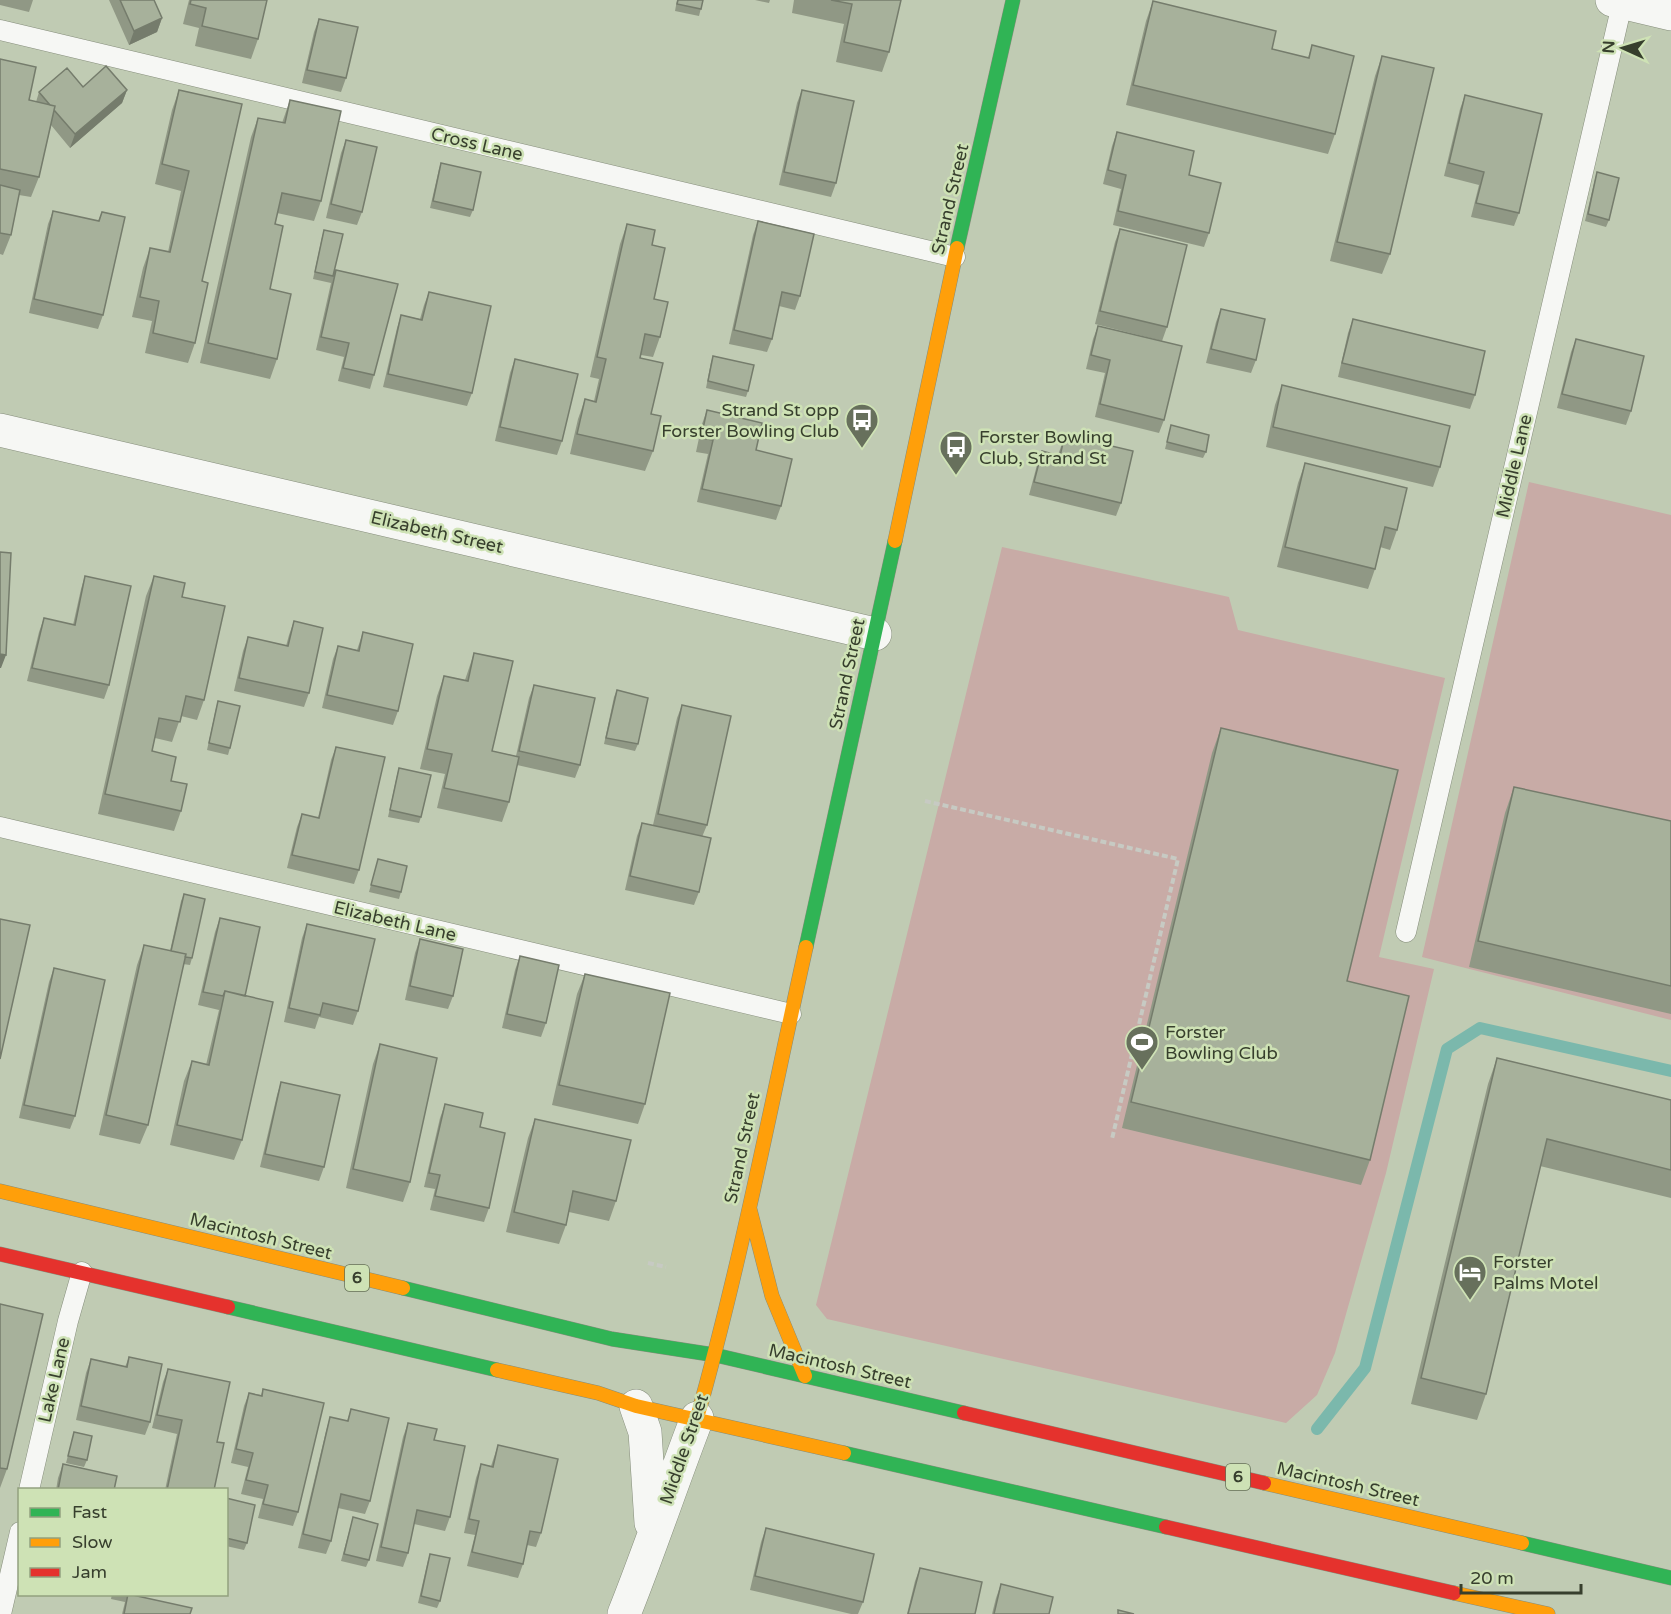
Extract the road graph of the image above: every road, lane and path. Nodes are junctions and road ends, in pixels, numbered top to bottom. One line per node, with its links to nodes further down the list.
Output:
1 (1013, 0): 5 (main road, Strand Street)
2 (1619, 1): 3 (street); 10 (lane, Middle Lane)
3 (1671, 14)
4 (0, 30): 5 (lane, Cross Lane)
5 (955, 257): 7 (main road, Strand Street)
6 (0, 430): 7 (street, Elizabeth Street)
7 (875, 634): 11 (main road, Strand Street)
8 (925, 801): 12 (path)
9 (0, 827): 11 (lane, Elizabeth Lane)
10 (1406, 932)
11 (791, 1014): 14 (main road, Strand Street)
12 (1113, 1139)
13 (0, 1191): 19 (main road, Macintosh Street / 6)
14 (748, 1206): 19 (main road, Strand Street); 20 (main road)
15 (0, 1254): 18 (main road)
16 (648, 1263): 17 (path)
17 (666, 1267)
18 (82, 1272): 21 (main road); 23 (lane, Lake Lane)
19 (715, 1355): 20 (main road, Macintosh Street / 6); 22 (main road, Middle Street)
20 (805, 1376): 26 (main road, Macintosh Street / 6)
21 (636, 1406): 22 (main road); 25 (street, Middle Street)
22 (697, 1418): 25 (street, Middle Street); 29 (main road)
23 (29, 1488)
24 (18, 1541): 27 (lane)
25 (653, 1543): 28 (street, Middle Street)
26 (1671, 1578)
27 (1, 1614)
28 (624, 1614)
29 (1548, 1614)

